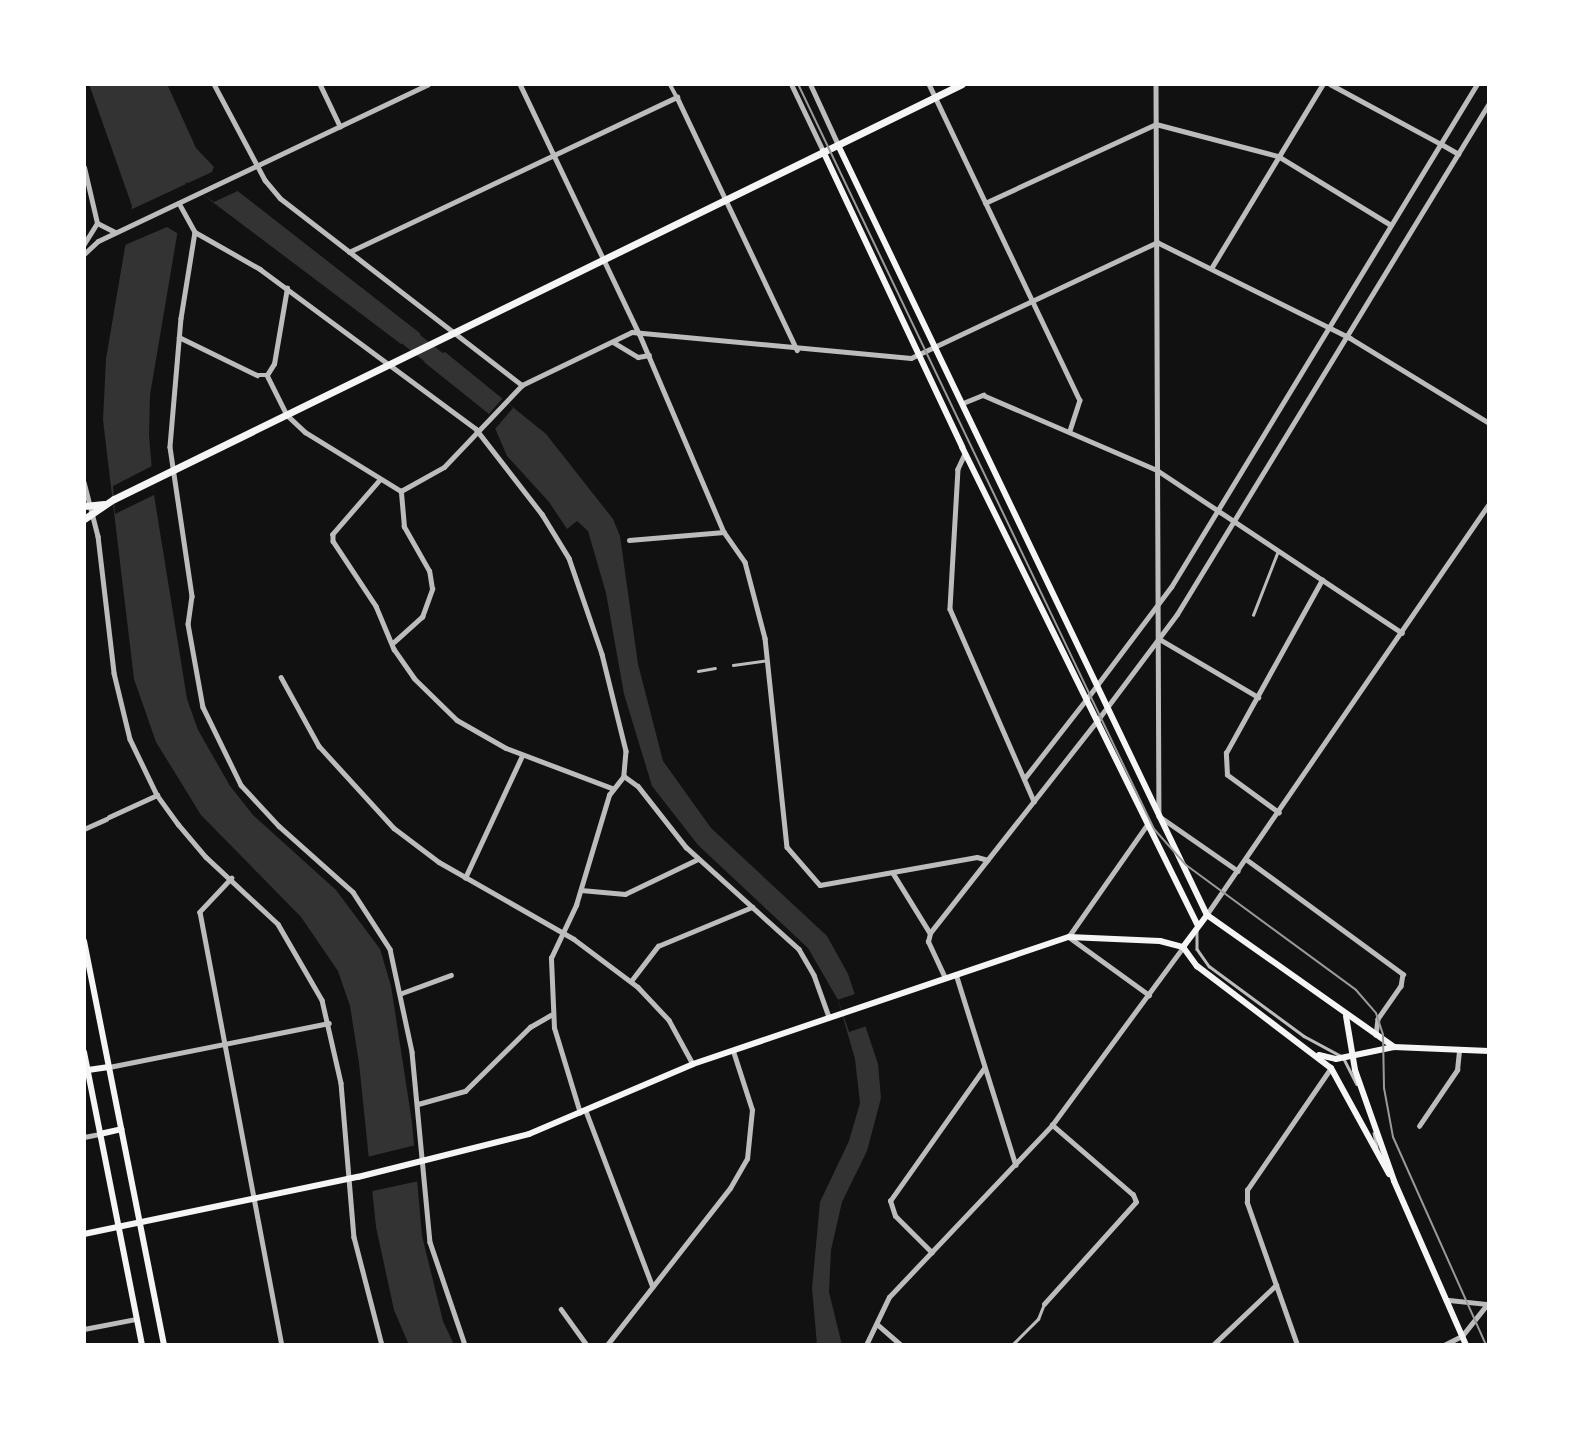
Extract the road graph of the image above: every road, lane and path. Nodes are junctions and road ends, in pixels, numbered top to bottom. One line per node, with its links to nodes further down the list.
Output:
1 (214, 84): 25 (street)
2 (320, 84): 18 (street)
3 (428, 84): 18 (street)
4 (520, 84): 22 (street)
5 (670, 84): 14 (street)
6 (791, 84): 21 (street)
7 (810, 84): 20 (street)
8 (929, 84): 15 (street)
9 (962, 84): 15 (main road)
10 (1156, 84): 17 (street)
11 (1323, 84): 24 (street)
12 (1330, 84): 19 (street)
13 (1478, 84): 19 (street)
14 (677, 97): 22 (street); 29 (street)
15 (936, 97): 20 (main road); 31 (street)
16 (1489, 103): 23 (street)
17 (1156, 124): 24 (street); 31 (street); 36 (street)
18 (340, 126): 25 (street)
19 (1441, 144): 23 (street); 33 (street)
20 (838, 145): 21 (main road); 50 (main road)
21 (823, 151): 29 (main road); 53 (main road)
22 (552, 153): 38 (street); 40 (street)
23 (1458, 154): 48 (street)
24 (1278, 156): 33 (street); 41 (street)
25 (258, 165): 30 (street); 38 (street)
26 (84, 167): 27 (street)
27 (86, 176): 28 (street); 32 (street)
28 (84, 186)
29 (726, 199): 40 (main road); 51 (street)
30 (179, 203): 34 (street); 35 (street)
31 (985, 203): 43 (street)
32 (97, 223): 34 (street); 37 (street)
33 (1391, 225): 44 (street)
34 (115, 232): 39 (street)
35 (195, 232): 42 (street); 47 (street)
36 (1157, 242): 41 (street); 43 (street); 63 (street)
37 (84, 244)
38 (349, 251): 45 (street)
39 (84, 254)
40 (604, 259): 45 (main road); 46 (street)
41 (1212, 267): 44 (street)
42 (287, 288): 54 (street); 55 (street)
43 (1032, 300): 50 (street); 60 (street)
44 (1329, 327): 48 (street); 71 (street)
45 (455, 332): 54 (main road); 56 (street)
46 (639, 333): 49 (street); 51 (street); 52 (street)
47 (179, 337): 55 (street); 64 (street)
48 (1346, 337): 59 (street); 73 (street)
49 (613, 342): 52 (street); 56 (street)
50 (936, 346): 53 (street); 57 (main road)
51 (797, 350): 53 (street)
52 (649, 355): 74 (street)
53 (919, 355): 62 (main road)
54 (390, 365): 58 (main road); 61 (street)
55 (267, 374): 58 (street)
56 (522, 386): 61 (street)
57 (963, 403): 60 (street); 88 (main road)
58 (287, 415): 64 (main road); 65 (street)
59 (1489, 423)
60 (1070, 431): 63 (street)
61 (480, 434): 67 (street); 94 (street)
62 (965, 453): 90 (main road); 95 (street)
63 (1157, 470): 71 (street); 78 (street)
64 (172, 471): 68 (main road); 123 (street)
65 (380, 480): 67 (street); 82 (street)
66 (84, 482): 70 (street)
67 (401, 491): 82 (street)
68 (105, 503): 70 (main road); 72 (main road)
69 (1489, 504): 80 (street)
70 (86, 505): 72 (street)
71 (1218, 510): 73 (street); 78 (street)
72 (88, 517): 97 (street)
73 (1234, 521): 76 (street); 81 (street)
74 (724, 531): 75 (street); 83 (street)
75 (629, 540)
76 (1279, 551): 77 (street); 79 (lane)
77 (1322, 580): 80 (street); 89 (street)
78 (1159, 604): 81 (street); 88 (street)
79 (1253, 615)
80 (1402, 633): 99 (street)
81 (1160, 639): 89 (street); 91 (street); 100 (street)
82 (394, 642): 93 (street)
83 (767, 660): 84 (lane); 107 (street)
84 (733, 666)
85 (715, 668): 86 (lane)
86 (698, 671)
87 (281, 677): 109 (street)
88 (1096, 686): 90 (street); 91 (main road)
89 (1258, 697): 99 (street)
90 (1085, 701): 92 (main road); 95 (street)
91 (1107, 709): 92 (street); 100 (main road)
92 (1096, 722): 98 (street); 101 (main road)
93 (522, 756): 96 (street); 109 (street)
94 (624, 776): 96 (street); 103 (street)
95 (1024, 779): 98 (street)
96 (612, 789): 110 (street)
97 (157, 794): 102 (street); 108 (street)
98 (1034, 801): 105 (street)
99 (1279, 813): 104 (street)
100 (1159, 816): 106 (street); 112 (main road)
101 (1146, 827): 113 (main road); 116 (street)
102 (84, 829)
103 (698, 859): 110 (street); 111 (street)
104 (1246, 859): 106 (street); 129 (street)
105 (988, 860): 107 (street); 115 (street)
106 (1238, 871): 112 (street)
107 (893, 873): 115 (street)
108 (232, 878): 128 (street); 130 (street)
109 (465, 878): 114 (street)
110 (581, 890): 114 (street)
111 (752, 907): 122 (street); 127 (street)
112 (1207, 915): 113 (main road); 126 (main road)
113 (1198, 926): 118 (main road); 138 (lane)
114 (562, 932): 122 (street); 125 (street)
115 (930, 933): 121 (street)
116 (1069, 937): 118 (main road); 119 (main road); 124 (street)
117 (84, 941): 140 (main road)
118 (1183, 947): 124 (street); 136 (main road)
119 (956, 974): 121 (main road); 141 (street)
120 (452, 975): 123 (street)
121 (944, 976): 127 (main road)
122 (631, 981): 139 (street)
123 (402, 993): 144 (street)
124 (1149, 995): 146 (street)
125 (551, 1014): 144 (street); 145 (street)
126 (1345, 1014): 129 (main road); 137 (main road)
127 (829, 1017): 132 (main road)
128 (329, 1023): 130 (street); 152 (street)
129 (1376, 1036): 131 (main road)
130 (225, 1044): 140 (street); 154 (street)
131 (1394, 1047): 133 (main road); 137 (main road)
132 (732, 1050): 139 (main road); 160 (street)
133 (1459, 1050): 134 (main road); 147 (street)
134 (1489, 1051)
135 (84, 1052): 143 (main road)
136 (1314, 1052): 138 (main road); 142 (main road)
137 (1352, 1054): 138 (main road); 153 (main road)
138 (1343, 1058): 153 (lane)
139 (693, 1063): 145 (main road)
140 (109, 1066): 143 (main road); 148 (main road)
141 (984, 1068): 151 (street); 158 (street)
142 (1331, 1068): 153 (main road); 159 (street)
143 (88, 1070): 149 (main road)
144 (418, 1104): 173 (street)
145 (583, 1112): 152 (main road); 160 (street)
146 (1052, 1125): 151 (street); 163 (street)
147 (1419, 1126)
148 (121, 1129): 149 (main road); 155 (main road)
149 (100, 1133): 150 (street); 156 (main road)
150 (84, 1137)
151 (1016, 1166): 158 (street)
152 (348, 1180): 154 (main road); 172 (street)
153 (1394, 1181): 161 (main road)
154 (254, 1199): 155 (main road); 171 (street)
155 (140, 1222): 156 (main road); 170 (main road)
156 (119, 1227): 157 (main road); 165 (main road)
157 (84, 1234)
158 (932, 1253): 166 (street)
159 (1276, 1285): 179 (street); 180 (street)
160 (653, 1287): 175 (street)
161 (1449, 1300): 162 (street); 168 (main road)
162 (1488, 1303): 168 (street)
163 (1044, 1304): 178 (lane)
164 (561, 1309): 174 (street)
165 (137, 1319): 167 (street); 169 (main road)
166 (877, 1324): 176 (street); 177 (street)
167 (84, 1329)
168 (1462, 1336): 181 (street); 182 (main road)
169 (142, 1345)
170 (164, 1345)
171 (282, 1345)
172 (382, 1345)
173 (465, 1345)
174 (587, 1345)
175 (607, 1345)
176 (866, 1345)
177 (901, 1345)
178 (1012, 1345)
179 (1213, 1345)
180 (1297, 1345)
181 (1444, 1345)
182 (1465, 1345)

